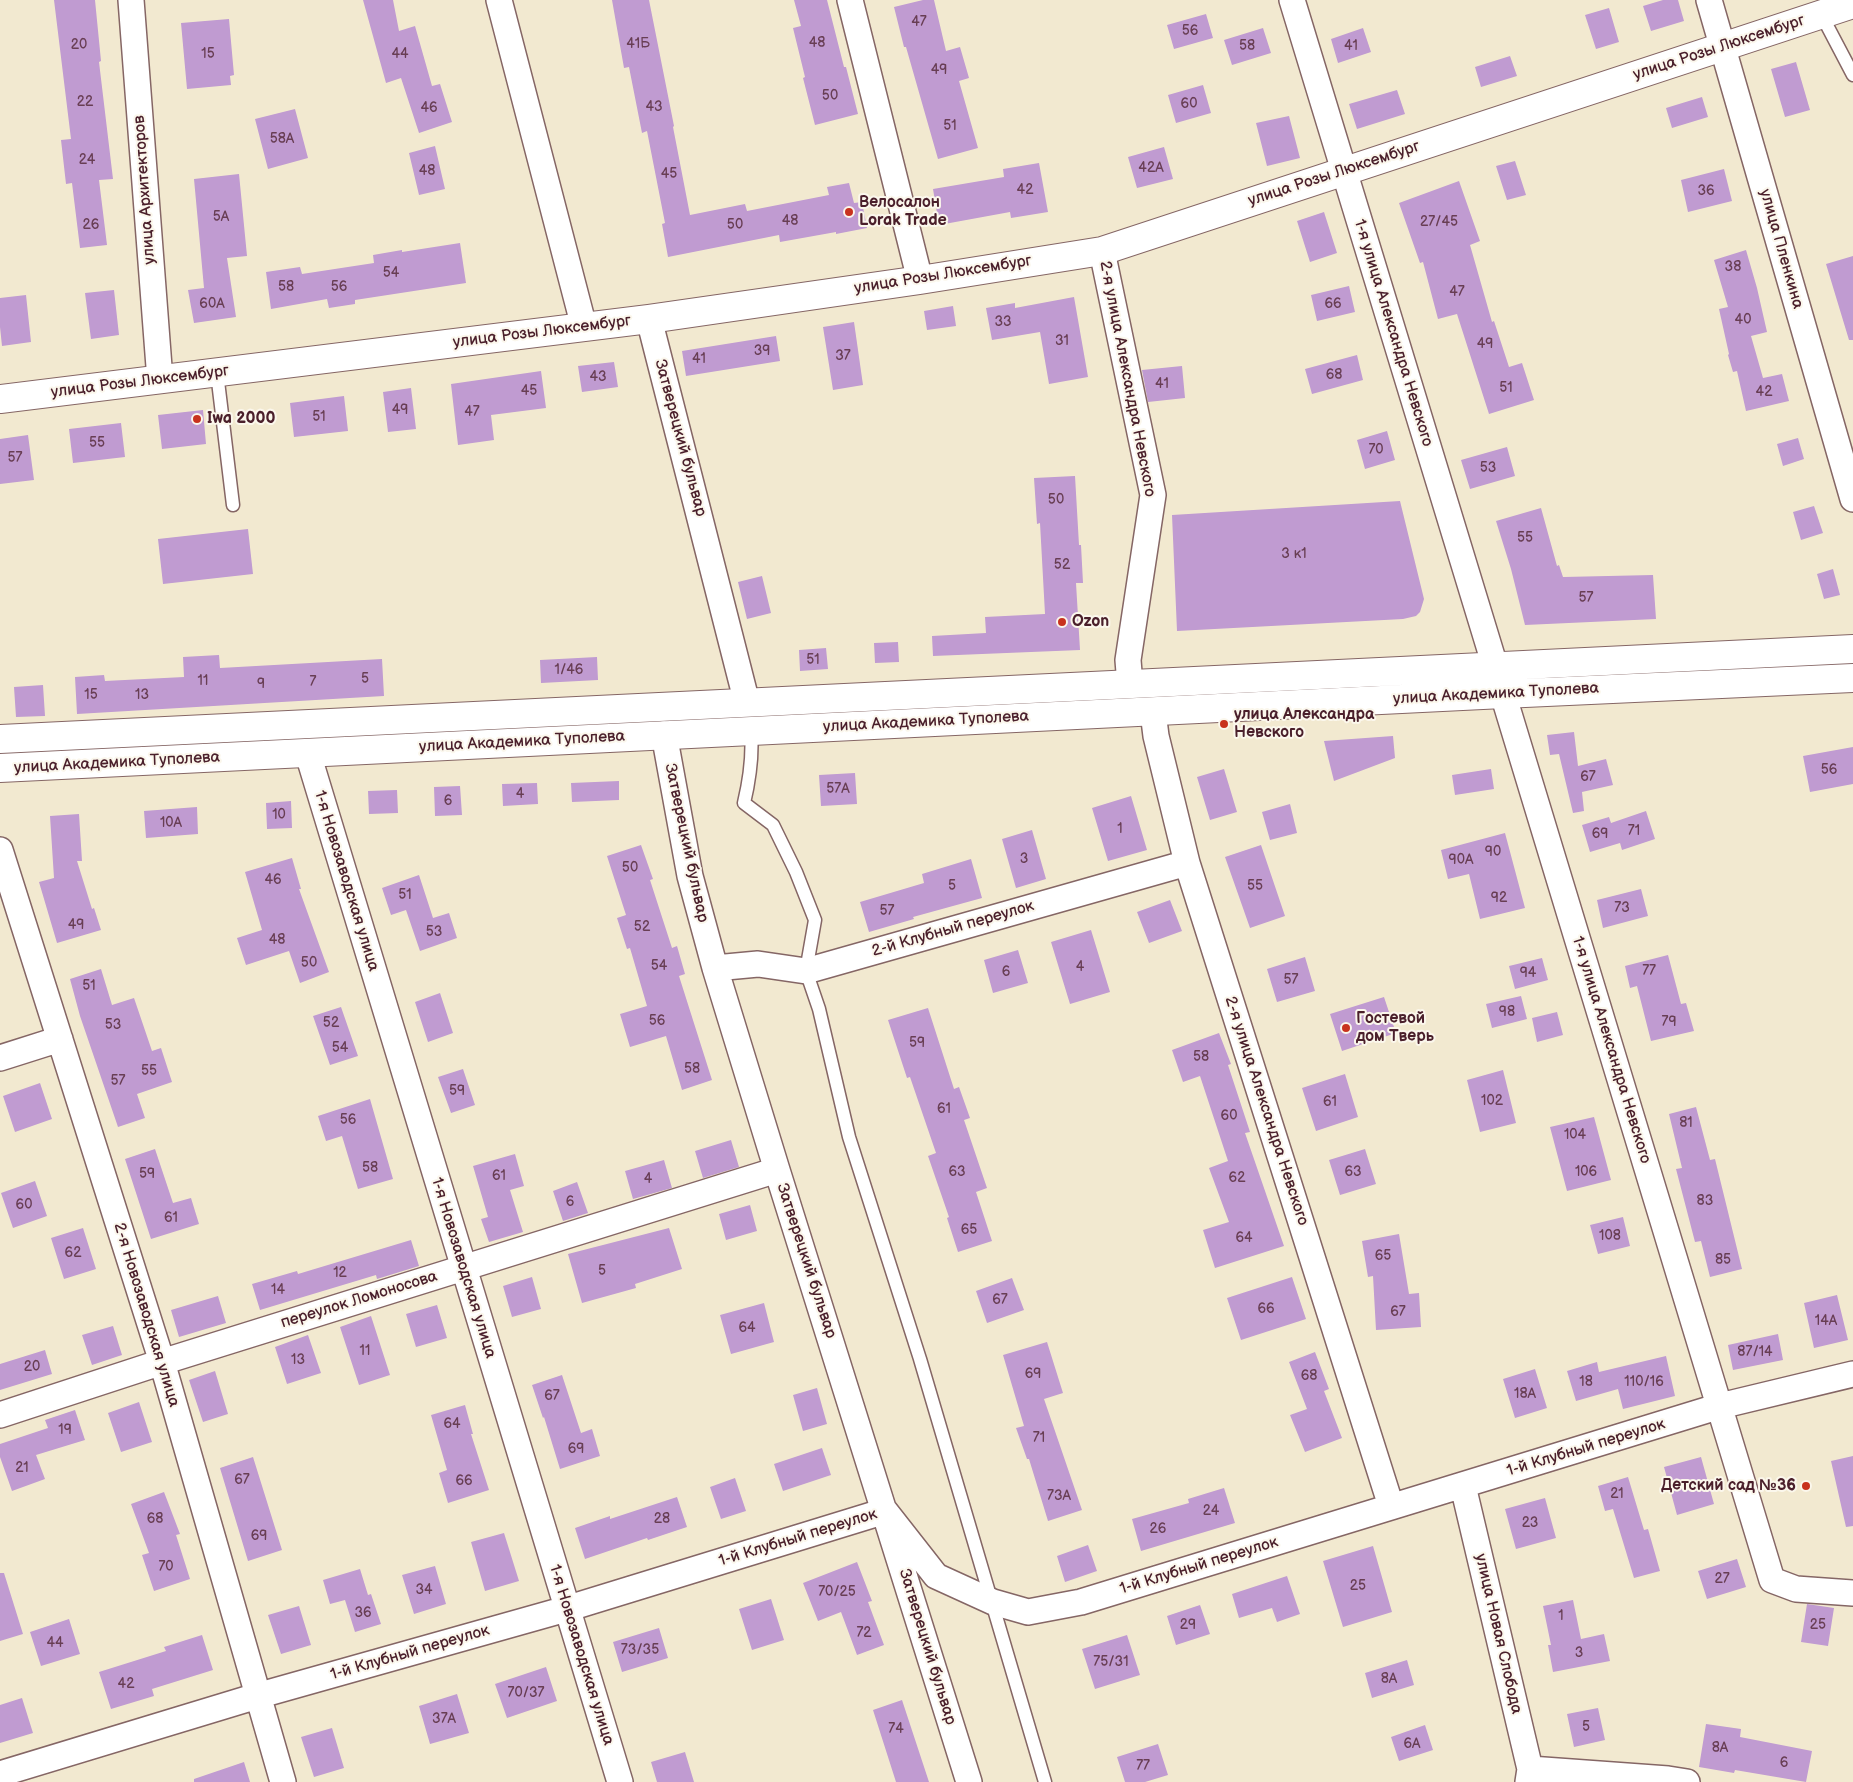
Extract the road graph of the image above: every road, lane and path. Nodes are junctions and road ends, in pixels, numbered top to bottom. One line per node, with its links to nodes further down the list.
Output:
1 (131, 0): 16 (street, улица Архитекторов)
2 (499, 0): 14 (street)
3 (850, 0): 12 (street)
4 (1292, 0): 10 (street, 1-я улица Александра Невского)
5 (1709, 0): 8 (street, улица Пленкина)
6 (1853, 4): 7 (main road, улица Розы Люксембург)
7 (1821, 14): 8 (main road, улица Розы Люксембург); 9 (lane)
8 (1723, 46): 10 (main road, улица Розы Люксембург); 18 (street, улица Пленкина)
9 (1853, 76)
10 (1344, 171): 11 (main road, улица Розы Люксембург); 21 (street, 1-я улица Александра Невского)
11 (1102, 251): 12 (main road, улица Розы Люксембург); 23 (street, 2-я улица Александра Невского)
12 (920, 280): 13 (main road, улица Розы Люксембург)
13 (649, 319): 14 (main road, улица Розы Люксембург); 26 (street, Затверецкий бульвар)
14 (584, 327): 15 (main road, улица Розы Люксембург)
15 (217, 373): 16 (main road, улица Розы Люксембург); 19 (lane)
16 (160, 380): 17 (main road, улица Розы Люксембург)
17 (0, 399)
18 (1853, 498)
19 (233, 505)
20 (1853, 649): 21 (main road, улица Академика Туполева)
21 (1495, 666): 23 (main road, улица Академика Туполева); 25 (main road)
22 (1853, 678): 24 (main road, улица Академика Туполева)
23 (1130, 685): 26 (main road, улица Академика Туполева)
24 (1503, 694): 25 (main road, улица Академика Туполева); 44 (street, 1-я улица Александра Невского)
25 (1467, 696): 28 (main road, улица Академика Туполева)
26 (747, 703): 27 (main road, улица Академика Туполева)
27 (695, 705): 30 (main road); 31 (main road, улица Академика Туполева)
28 (1153, 712): 29 (main road, улица Академика Туполева); 35 (street, 2-я улица Александра Невского)
29 (751, 730): 30 (main road, улица Академика Туполева); 37 (lane)
30 (664, 734): 32 (main road, улица Академика Туполева); 36 (street, Затверецкий бульвар)
31 (5, 740)
32 (308, 754): 33 (main road, улица Академика Туполева); 41 (street, 1-я Новозаводская улица)
33 (0, 768)
34 (0, 850): 38 (street, 2-я Новозаводская улица)
35 (1187, 863): 37 (street, 2-й Клубный переулок); 47 (street, 2-я улица Александра Невского)
36 (715, 968): 37 (street, 2-й Клубный переулок); 40 (street, Затверецкий бульвар)
37 (806, 971): 50 (lane)
38 (60, 1039): 39 (street); 42 (street, 2-я Новозаводская улица)
39 (0, 1058)
40 (777, 1170): 41 (street, переулок Ломоносова); 48 (street, Затверецкий бульвар)
41 (463, 1268): 42 (street, переулок Ломоносова); 51 (street, 1-я Новозаводская улица)
42 (162, 1362): 45 (street, переулок Ломоносова); 52 (street, 2-я Новозаводская улица)
43 (1853, 1374): 44 (street, 1-й Клубный переулок)
44 (1720, 1406): 46 (street, 1-й Клубный переулок); 49 (street, 1-я улица Александра Невского)
45 (0, 1415)
46 (1464, 1486): 47 (street, 1-й Клубный переулок); 54 (street, улица Новая Слобода)
47 (1391, 1506): 50 (street, 1-й Клубный переулок)
48 (885, 1511): 50 (street, 1-й Клубный переулок); 51 (street, 1-й Клубный переулок); 57 (street, Затверецкий бульвар)
49 (1853, 1593)
50 (993, 1602): 58 (lane)
51 (566, 1608): 52 (street, 1-й Клубный переулок); 56 (street, 1-я Новозаводская улица)
52 (257, 1696): 53 (street, 1-й Клубный переулок); 55 (street, 2-я Новозаводская улица)
53 (0, 1774)
54 (1529, 1776): 59 (street)
55 (283, 1782)
56 (620, 1782)
57 (969, 1782)
58 (1045, 1782)
59 (1687, 1782)

